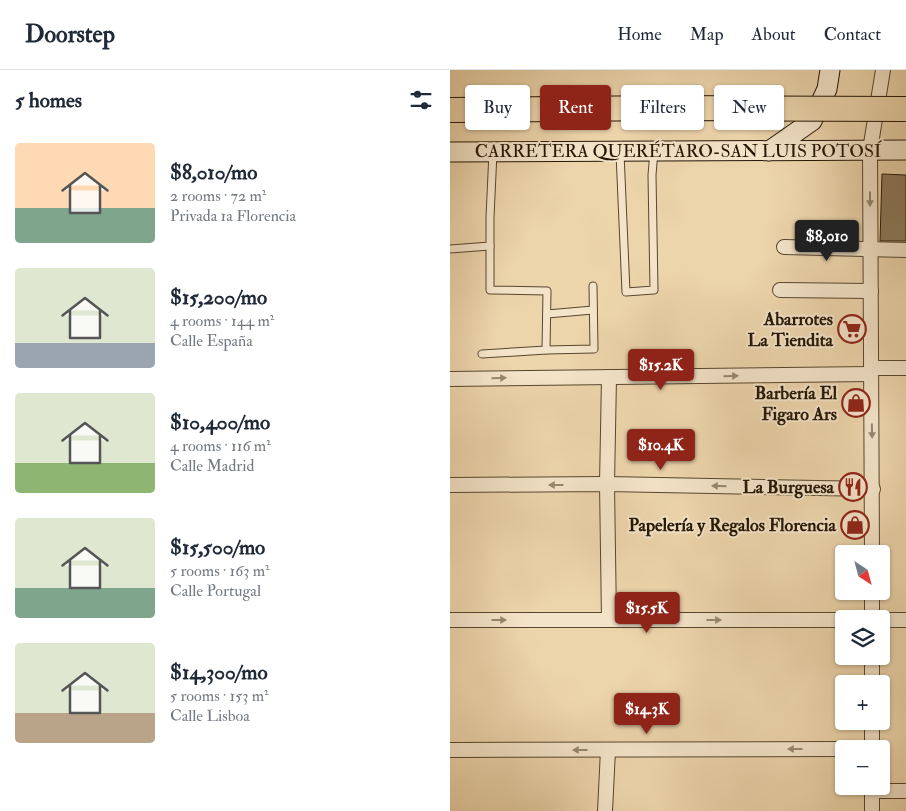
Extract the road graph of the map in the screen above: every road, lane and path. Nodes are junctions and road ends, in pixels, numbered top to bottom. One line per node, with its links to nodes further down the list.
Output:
1 (830, 70): 5 (main road)
2 (883, 70): 6 (street)
3 (906, 108): 4 (highway, bridge)
4 (450, 110)
5 (768, 150): 6 (main road, CARRETERA QUERÉTARO-SAN LUIS POTOSÍ); 9 (main road, CARRETERA QUERÉTARO-SAN LUIS POTOSÍ)
6 (870, 150): 7 (main road, CARRETERA QUERÉTARO-SAN LUIS POTOSÍ); 15 (street, one-way to 15)
7 (906, 150)
8 (620, 151): 9 (main road, CARRETERA QUERÉTARO-SAN LUIS POTOSÍ); 9 (lane); 11 (main road, CARRETERA QUERÉTARO-SAN LUIS POTOSÍ)
9 (654, 151)
10 (450, 152): 11 (main road, CARRETERA QUERÉTARO-SAN LUIS POTOSÍ)
11 (493, 152): 12 (lane)
12 (490, 246): 14 (lane); 21 (lane)
13 (784, 247): 15 (street)
14 (450, 249)
15 (870, 249): 16 (street); 19 (street)
16 (906, 250)
17 (593, 286): 20 (lane)
18 (780, 290): 19 (street)
19 (871, 291): 25 (street)
20 (593, 310): 21 (lane); 22 (lane)
21 (547, 314): 22 (lane)
22 (546, 350): 23 (lane)
23 (482, 354)
24 (906, 368): 25 (street)
25 (871, 371): 26 (street, one-way to 25); 30 (street, one-way to 30)
26 (610, 377): 27 (street, one-way to 26); 28 (street)
27 (450, 379)
28 (607, 484): 29 (street, one-way to 29); 30 (street, one-way to 28); 33 (street)
29 (450, 485)
30 (873, 488): 31 (street)
31 (872, 545)
32 (450, 620): 33 (street, one-way to 33)
33 (609, 620): 34 (street, one-way to 34)
34 (835, 620)
35 (890, 620): 36 (street)
36 (906, 620)
37 (835, 749): 39 (street, one-way to 39)
38 (450, 750): 39 (street, one-way to 38)
39 (608, 750): 43 (street)
40 (890, 790): 41 (street)
41 (906, 791)
42 (872, 795): 44 (street)
43 (605, 811)
44 (872, 811)

